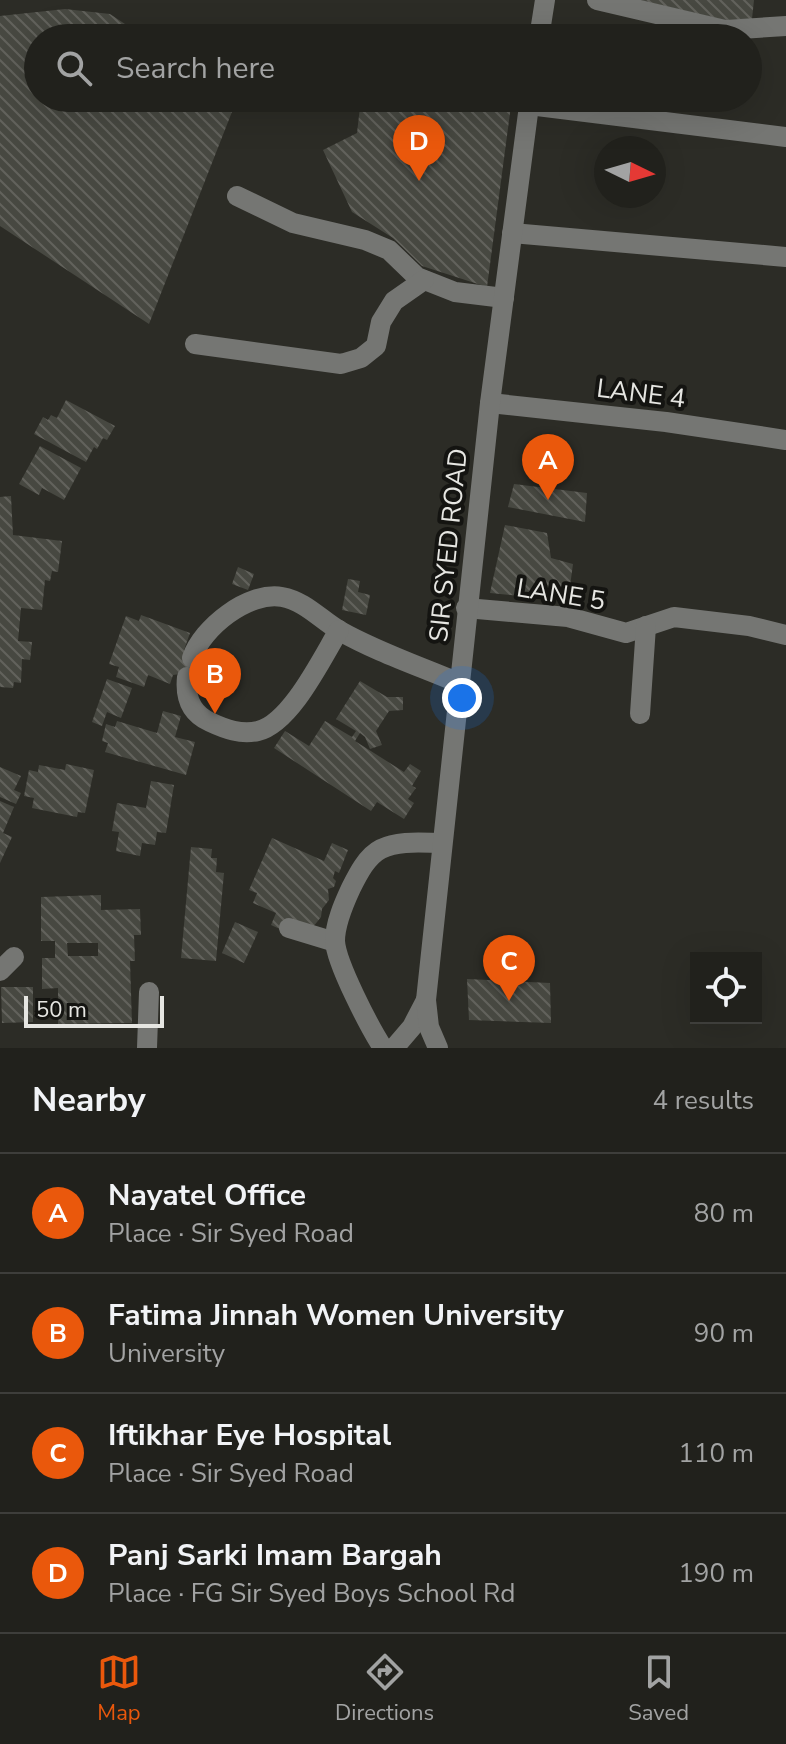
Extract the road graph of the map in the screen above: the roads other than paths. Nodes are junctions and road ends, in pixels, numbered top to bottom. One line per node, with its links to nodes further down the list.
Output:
1 (545, 0): 3 (street)
2 (597, 0): 4 (street)
3 (541, 24)
4 (699, 24)
5 (786, 26): 6 (street)
6 (762, 28)
7 (529, 112): 11 (street, SIR SYED ROAD)
8 (603, 112): 9 (street)
9 (786, 137)
10 (237, 196): 13 (street)
11 (512, 233): 12 (street); 14 (street, SIR SYED ROAD)
12 (786, 257)
13 (424, 280): 14 (street); 15 (street)
14 (504, 298): 16 (street, SIR SYED ROAD)
15 (195, 344)
16 (490, 403): 17 (street, LANE 4); 18 (street, SIR SYED ROAD)
17 (786, 440)
18 (466, 608): 19 (street, LANE 5); 22 (street, SIR SYED ROAD)
19 (646, 626): 21 (street, LANE 5); 23 (street)
20 (339, 630): 20 (street); 22 (street)
21 (786, 635)
22 (459, 683): 24 (street, SIR SYED ROAD)
23 (640, 714)
24 (442, 843): 26 (street); 28 (street, SIR SYED ROAD)
25 (289, 928): 26 (street)
26 (335, 942): 30 (street)
27 (149, 992): 29 (street)
28 (426, 1000): 31 (street, SIR SYED ROAD); 32 (street, SIR SYED ROAD)
29 (147, 1048)
30 (383, 1048)
31 (394, 1048)
32 (438, 1048)

